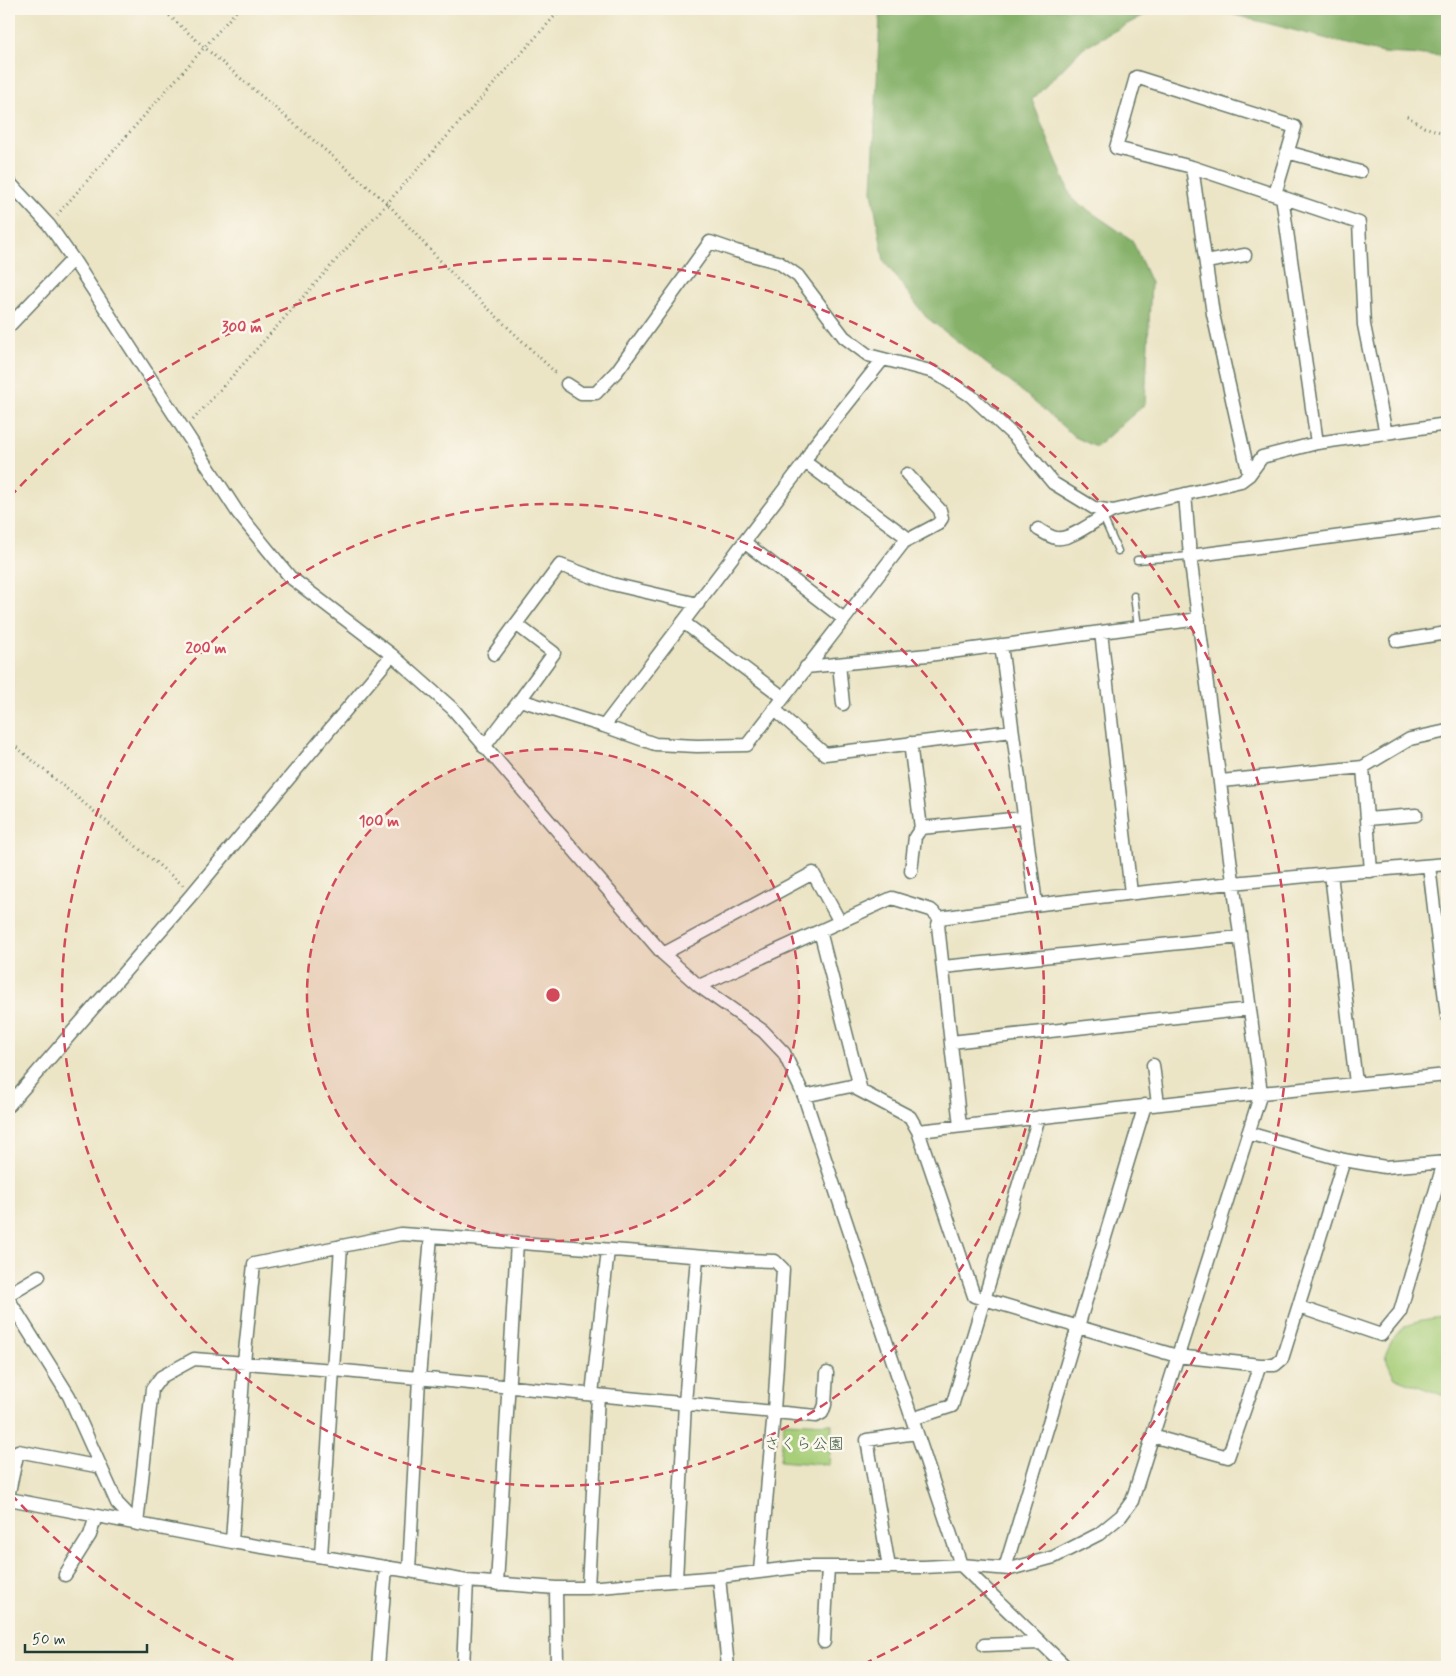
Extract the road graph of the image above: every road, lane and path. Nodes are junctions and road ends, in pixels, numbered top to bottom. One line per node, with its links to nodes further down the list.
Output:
1 (162, 9): 4 (path)
2 (238, 9): 4 (path)
3 (561, 9): 12 (path)
4 (204, 47): 12 (path); 13 (path)
5 (1407, 116): 6 (path)
6 (1447, 134)
7 (1287, 152): 8 (street); 9 (street); 11 (street)
8 (1192, 167): 11 (street); 16 (street)
9 (1360, 172)
10 (9, 182): 13 (street)
11 (1278, 195): 22 (street); 23 (street)
12 (387, 204): 19 (path); 21 (path)
13 (48, 225): 15 (street)
14 (1245, 256): 16 (street)
15 (73, 259): 17 (street); 21 (street)
16 (1206, 262): 26 (street)
17 (9, 326)
18 (883, 358): 19 (street); 24 (street); 28 (street)
19 (567, 384)
20 (1447, 424): 22 (street)
21 (185, 429): 48 (street)
22 (1386, 434): 23 (street)
23 (1317, 443): 26 (street)
24 (805, 462): 31 (street); 32 (street)
25 (907, 474): 31 (street)
26 (1248, 475): 27 (street)
27 (1185, 494): 28 (street); 34 (street)
28 (1108, 513): 30 (street); 33 (lane)
29 (1447, 522): 34 (street)
30 (1038, 529)
31 (909, 539): 38 (street)
32 (744, 542): 37 (street); 38 (street)
33 (1118, 551)
34 (1190, 556): 35 (lane); 39 (street)
35 (1137, 560)
36 (1134, 596): 42 (lane)
37 (698, 604): 40 (street); 41 (street)
38 (844, 619): 50 (street)
39 (1199, 619): 42 (street); 62 (street)
40 (684, 622): 51 (street); 55 (street)
41 (516, 624): 47 (street); 52 (street)
42 (1138, 627): 43 (street)
43 (1101, 632): 46 (street); 74 (street)
44 (1447, 633): 45 (street)
45 (1397, 641)
46 (1001, 645): 49 (street); 56 (street)
47 (494, 654)
48 (392, 655): 60 (street); 73 (street)
49 (838, 664): 50 (street); 53 (street)
50 (806, 667): 51 (street)
51 (784, 697): 54 (street)
52 (520, 700): 55 (street); 60 (street)
53 (843, 704)
54 (774, 710): 55 (street); 59 (street)
55 (604, 726)
56 (1012, 731): 59 (street); 64 (street)
57 (1447, 731): 61 (street)
58 (9, 741): 73 (path)
59 (910, 744): 66 (street)
60 (484, 747): 80 (street)
61 (1363, 767): 62 (street); 65 (street)
62 (1220, 781): 72 (street)
63 (1416, 815): 65 (street)
64 (1023, 818): 66 (street); 75 (street)
65 (1367, 820): 69 (street)
66 (921, 828): 70 (street)
67 (1447, 864): 68 (street)
68 (1430, 866): 69 (street); 84 (street)
69 (1371, 870): 71 (street)
70 (911, 871)
71 (1331, 874): 72 (street); 88 (street)
72 (1232, 882): 74 (street); 79 (street)
73 (193, 893): 92 (street)
74 (1131, 893): 75 (street)
75 (1036, 904): 76 (street)
76 (940, 918): 77 (street); 81 (street)
77 (840, 922): 78 (street); 80 (street)
78 (820, 931): 82 (street); 89 (street)
79 (1240, 937): 81 (street); 83 (street)
80 (663, 954): 82 (street)
81 (942, 967): 85 (street)
82 (699, 986): 91 (street)
83 (1249, 1009): 85 (street); 90 (street)
84 (1447, 1016)
85 (951, 1042): 95 (street)
86 (1153, 1064): 93 (street)
87 (1447, 1074): 88 (street)
88 (1356, 1083): 90 (street)
89 (861, 1092): 91 (street); 96 (street)
90 (1261, 1092): 93 (street); 97 (street)
91 (804, 1096): 121 (street)
92 (9, 1105)
93 (1152, 1105): 94 (street); 110 (street)
94 (1039, 1117): 95 (street); 107 (street)
95 (960, 1126): 96 (street)
96 (918, 1131): 107 (street)
97 (1248, 1133): 98 (street); 111 (street)
98 (1344, 1160): 99 (street); 109 (street)
99 (1446, 1162): 109 (street)
100 (431, 1236): 101 (street); 102 (street); 116 (street)
101 (517, 1242): 103 (street); 117 (street)
102 (341, 1246): 112 (street); 114 (street)
103 (608, 1250): 104 (street); 118 (street)
104 (698, 1257): 119 (street); 120 (street)
105 (39, 1276): 106 (street)
106 (9, 1294)
107 (985, 1299): 110 (street); 121 (street)
108 (9, 1300): 124 (street)
109 (1299, 1307): 113 (street)
110 (1078, 1326): 111 (street); 135 (street)
111 (1177, 1356): 113 (street); 123 (street)
112 (244, 1362): 114 (street); 128 (street); 129 (street)
113 (1260, 1365): 123 (street)
114 (334, 1370): 116 (street); 130 (street)
115 (827, 1373): 120 (street)
116 (419, 1378): 117 (street); 136 (street)
117 (508, 1386): 118 (street); 142 (street)
118 (595, 1395): 119 (street); 144 (street)
119 (685, 1403): 120 (street); 140 (street)
120 (774, 1412): 137 (street)
121 (912, 1419): 122 (street)
122 (916, 1433): 131 (street); 133 (street)
123 (1152, 1436): 135 (street)
124 (100, 1467): 125 (street); 128 (street)
125 (9, 1492)
126 (9, 1500): 127 (street)
127 (96, 1516): 128 (street); 138 (street)
128 (137, 1524): 129 (street)
129 (232, 1542): 130 (street)
130 (320, 1556): 134 (street)
131 (961, 1565): 133 (street); 135 (street); 146 (street)
132 (828, 1567): 133 (street); 137 (street); 145 (street)
133 (889, 1567)
134 (386, 1568): 136 (street); 148 (street)
135 (1005, 1568)
136 (409, 1571): 141 (street)
137 (760, 1571): 139 (street)
138 (65, 1575)
139 (719, 1577): 140 (street); 151 (street)
140 (676, 1580): 144 (street)
141 (467, 1581): 142 (street); 149 (street)
142 (497, 1584): 143 (street)
143 (556, 1588): 144 (street); 150 (street)
144 (588, 1588)
145 (824, 1642)
146 (1040, 1643): 147 (street); 152 (street)
147 (984, 1645)
148 (378, 1667)
149 (463, 1667)
150 (557, 1667)
151 (728, 1667)
152 (1066, 1667)

